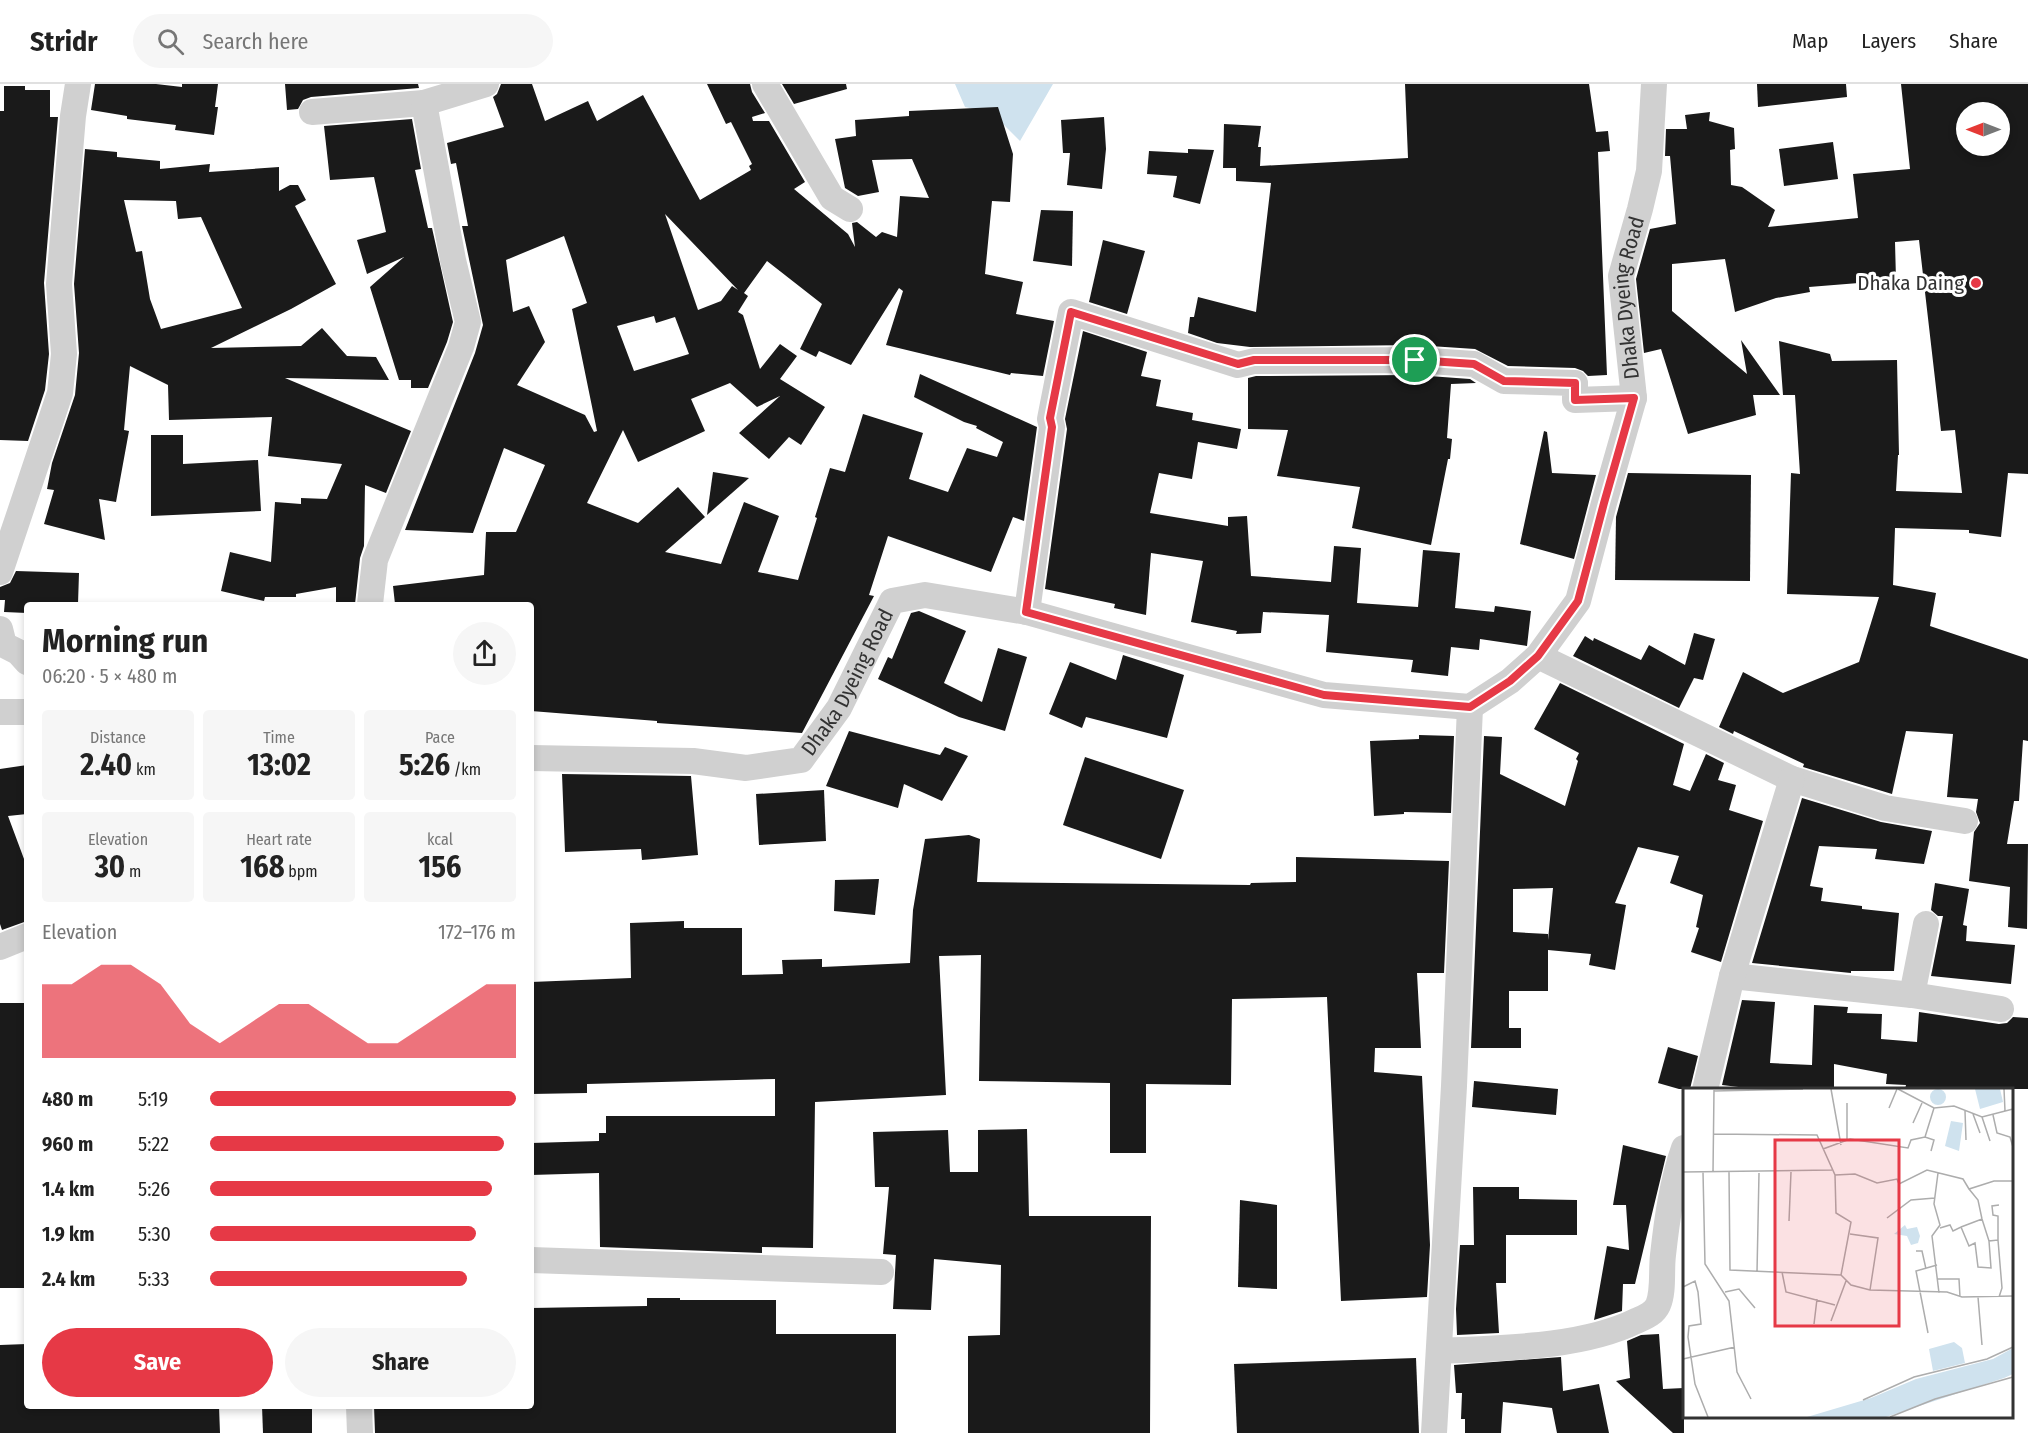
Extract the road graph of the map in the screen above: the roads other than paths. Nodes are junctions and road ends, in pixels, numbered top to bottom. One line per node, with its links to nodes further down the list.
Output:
1 (78, 84): 9 (street)
2 (486, 84): 5 (street)
3 (765, 84): 7 (street)
4 (1654, 84): 8 (street, Dhaka Dyeing Road)
5 (424, 103): 6 (street); 10 (street)
6 (312, 112)
7 (850, 209)
8 (1634, 398): 11 (street); 13 (street, Dhaka Dyeing Road)
9 (0, 572)
10 (370, 602)
11 (1026, 612): 15 (street, Dhaka Dyeing Road); 18 (street, Dhaka Dyeing Road)
12 (1, 640): 14 (street)
13 (1538, 656): 15 (street, Dhaka Dyeing Road); 19 (street)
14 (24, 659)
15 (1470, 707): 31 (street)
16 (0, 712): 17 (street)
17 (24, 712)
18 (534, 758)
19 (1792, 779): 20 (street); 24 (street)
20 (1965, 821)
21 (1926, 924): 25 (street)
22 (24, 937): 23 (street)
23 (0, 947)
24 (1732, 976): 25 (street); 27 (street)
25 (1912, 995): 26 (street)
26 (2001, 1009)
27 (1705, 1088)
28 (1683, 1151): 31 (street)
29 (534, 1260): 30 (street)
30 (881, 1272)
31 (1439, 1351): 34 (street)
32 (359, 1409): 33 (street)
33 (360, 1433)
34 (1434, 1433)

